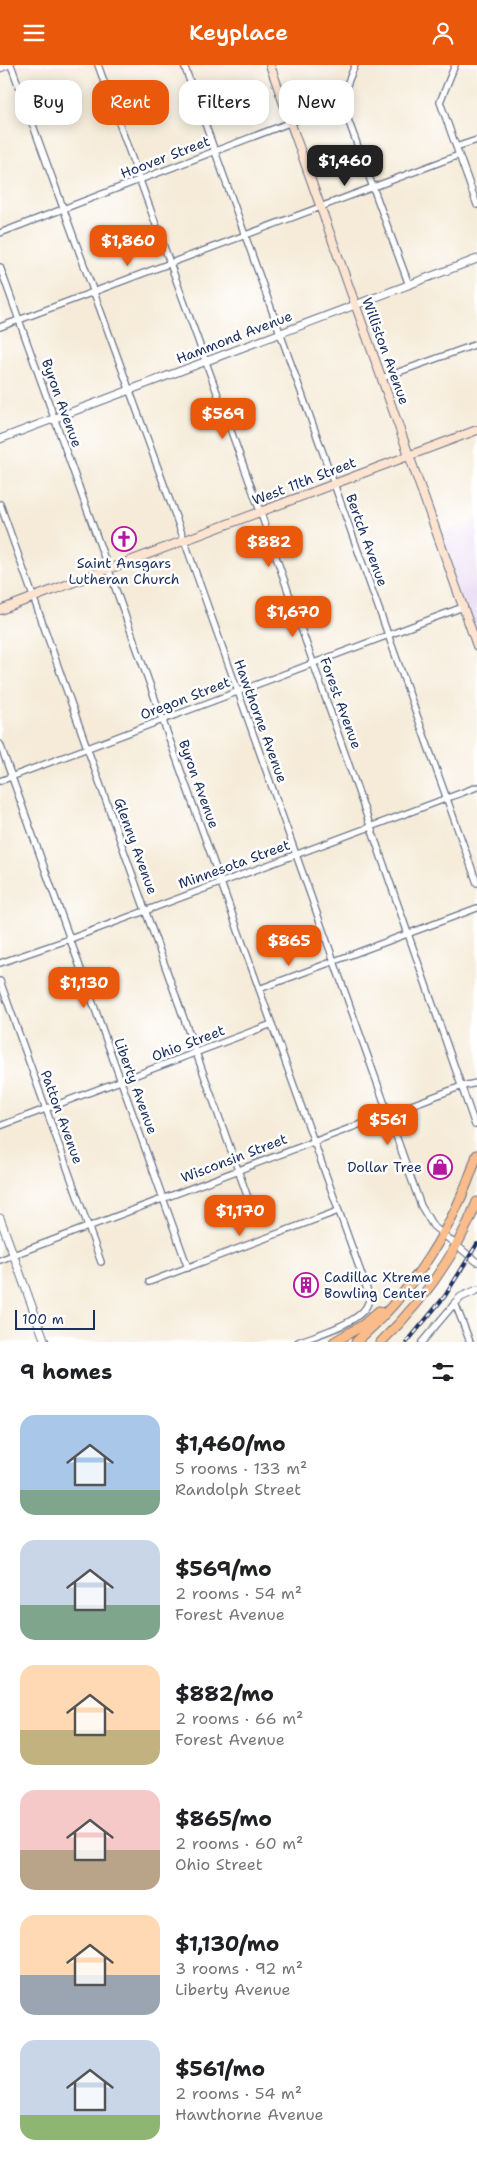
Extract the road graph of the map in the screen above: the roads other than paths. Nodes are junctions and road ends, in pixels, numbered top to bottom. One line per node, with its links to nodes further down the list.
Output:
1 (7, 65): 8 (street)
2 (11, 65): 22 (street, Hawthorne Avenue)
3 (98, 65): 18 (street, Forest Avenue)
4 (184, 65): 16 (street, Bertch Avenue)
5 (270, 65): 10 (main road, Williston Avenue)
6 (355, 65): 9 (street)
7 (455, 65): 15 (street)
8 (0, 67)
9 (349, 80)
10 (279, 89)
11 (283, 125): 16 (street, Hoover Street)
12 (292, 125): 21 (main road, Williston Avenue)
13 (350, 125): 19 (street)
14 (477, 140): 15 (street)
15 (456, 147): 17 (street)
16 (215, 151): 18 (street, Hoover Street); 24 (street, Bertch Avenue)
17 (459, 155): 19 (street); 20 (street)
18 (140, 180): 22 (street, Hoover Street); 26 (street, Forest Avenue)
19 (374, 187): 21 (street); 28 (street)
20 (477, 205)
21 (322, 206): 24 (street); 30 (main road, Williston Avenue)
22 (64, 209): 23 (street, Hoover Street); 29 (street, Hawthorne Avenue)
23 (0, 233)
24 (246, 235): 26 (street); 33 (street, Bertch Avenue)
25 (477, 259): 28 (street, Hammond Avenue)
26 (170, 262): 29 (street); 35 (street, Forest Avenue)
27 (0, 267): 31 (street, Byron Avenue)
28 (409, 285): 30 (street, Hammond Avenue)
29 (94, 291): 31 (street); 37 (street, Hawthorne Avenue)
30 (356, 305): 33 (street, Hammond Avenue); 36 (main road, Williston Avenue)
31 (19, 320): 32 (street); 38 (street, Byron Avenue)
32 (0, 327)
33 (281, 333): 35 (street, Hammond Avenue); 42 (street, Bertch Avenue)
34 (477, 344): 36 (street)
35 (205, 362): 37 (street, Hammond Avenue); 44 (street, Forest Avenue)
36 (382, 378): 41 (main road, Williston Avenue)
37 (130, 390): 38 (street, Hammond Avenue); 45 (street, Hawthorne Avenue)
38 (54, 418): 40 (street, Hammond Avenue); 46 (street, Byron Avenue)
39 (477, 430): 41 (main road, West 11th Street)
40 (0, 439)
41 (410, 454): 42 (main road, West 11th Street); 48 (main road, Williston Avenue)
42 (334, 483): 44 (main road, West 11th Street); 50 (street, Bertch Avenue)
43 (0, 503): 47 (street, Glenny Avenue)
44 (260, 511): 45 (main road, West 11th Street); 52 (street, Forest Avenue)
45 (184, 539): 46 (main road, West 11th Street); 53 (street, Hawthorne Avenue)
46 (109, 568): 47 (main road, West 11th Street); 54 (street, Byron Avenue)
47 (34, 598): 49 (main road, West 11th Street); 56 (street, Glenny Avenue)
48 (463, 607): 50 (street, Oregon Street); 51 (main road, Williston Avenue)
49 (0, 610)
50 (389, 635): 52 (street, Oregon Street); 60 (street, Bertch Avenue)
51 (477, 645)
52 (313, 663): 53 (street, Oregon Street); 61 (street, Forest Avenue)
53 (237, 692): 54 (street, Oregon Street); 62 (street, Hawthorne Avenue)
54 (162, 720): 56 (street, Oregon Street); 63 (street, Byron Avenue)
55 (0, 744): 57 (street, Liberty Avenue)
56 (88, 748): 57 (street, Oregon Street); 66 (street, Glenny Avenue)
57 (12, 777): 58 (street, Oregon Street); 68 (street, Liberty Avenue)
58 (0, 781)
59 (477, 787): 60 (street, Minnesota Street)
60 (447, 798): 61 (street, Minnesota Street); 64 (street, Bertch Avenue)
61 (372, 826): 62 (street, Minnesota Street); 67 (street, Forest Avenue)
62 (296, 855): 63 (street, Minnesota Street); 69 (street, Hawthorne Avenue)
63 (220, 883): 66 (street, Minnesota Street); 72 (street, Byron Avenue)
64 (477, 883)
65 (477, 908): 67 (street)
66 (146, 911): 68 (street, Minnesota Street); 74 (street, Glenny Avenue)
67 (409, 933): 69 (street); 77 (street, Forest Avenue)
68 (70, 939): 70 (street, Minnesota Street); 75 (street, Liberty Avenue)
69 (334, 961): 72 (street); 79 (street, Hawthorne Avenue)
70 (0, 963)
71 (0, 981): 78 (street, Patton Avenue)
72 (259, 989): 73 (street, Byron Avenue)
73 (272, 1024): 74 (street, Ohio Street); 82 (street, Byron Avenue)
74 (197, 1053): 75 (street, Ohio Street); 84 (street, Glenny Avenue)
75 (121, 1081): 78 (street, Ohio Street); 85 (street, Liberty Avenue)
76 (477, 1083): 77 (street, Wisconsin Street)
77 (462, 1086): 79 (street, Wisconsin Street); 80 (street, Forest Avenue)
78 (46, 1109): 81 (street, Ohio Street); 90 (street, Patton Avenue)
79 (388, 1114): 82 (street, Wisconsin Street); 91 (street, Hawthorne Avenue)
80 (475, 1125)
81 (0, 1126)
82 (313, 1142): 84 (street, Wisconsin Street); 88 (street, Byron Avenue)
83 (477, 1155): 91 (highway)
84 (238, 1170): 85 (street, Wisconsin Street); 86 (street, Glenny Avenue)
85 (163, 1198): 90 (street, Wisconsin Street); 97 (street, Liberty Avenue)
86 (248, 1198)
87 (477, 1202): 92 (highway)
88 (338, 1211): 97 (street); 103 (street, Byron Avenue)
89 (0, 1218): 93 (street)
90 (89, 1226): 93 (street, Wisconsin Street); 95 (street, Patton Avenue)
91 (444, 1235): 92 (street, Hawthorne Avenue); 98 (highway)
92 (457, 1245): 96 (street, Hawthorne Avenue); 106 (highway)
93 (13, 1255): 94 (street, Wisconsin Street); 102 (street)
94 (0, 1260)
95 (102, 1261)
96 (477, 1262)
97 (188, 1268): 99 (street)
98 (414, 1278): 104 (highway); 105 (highway)
99 (149, 1282)
100 (477, 1290): 101 (street)
101 (455, 1303): 107 (street); 108 (street)
102 (45, 1342)
103 (298, 1342)
104 (334, 1342)
105 (356, 1342)
106 (381, 1342)
107 (422, 1342)
108 (470, 1342)

